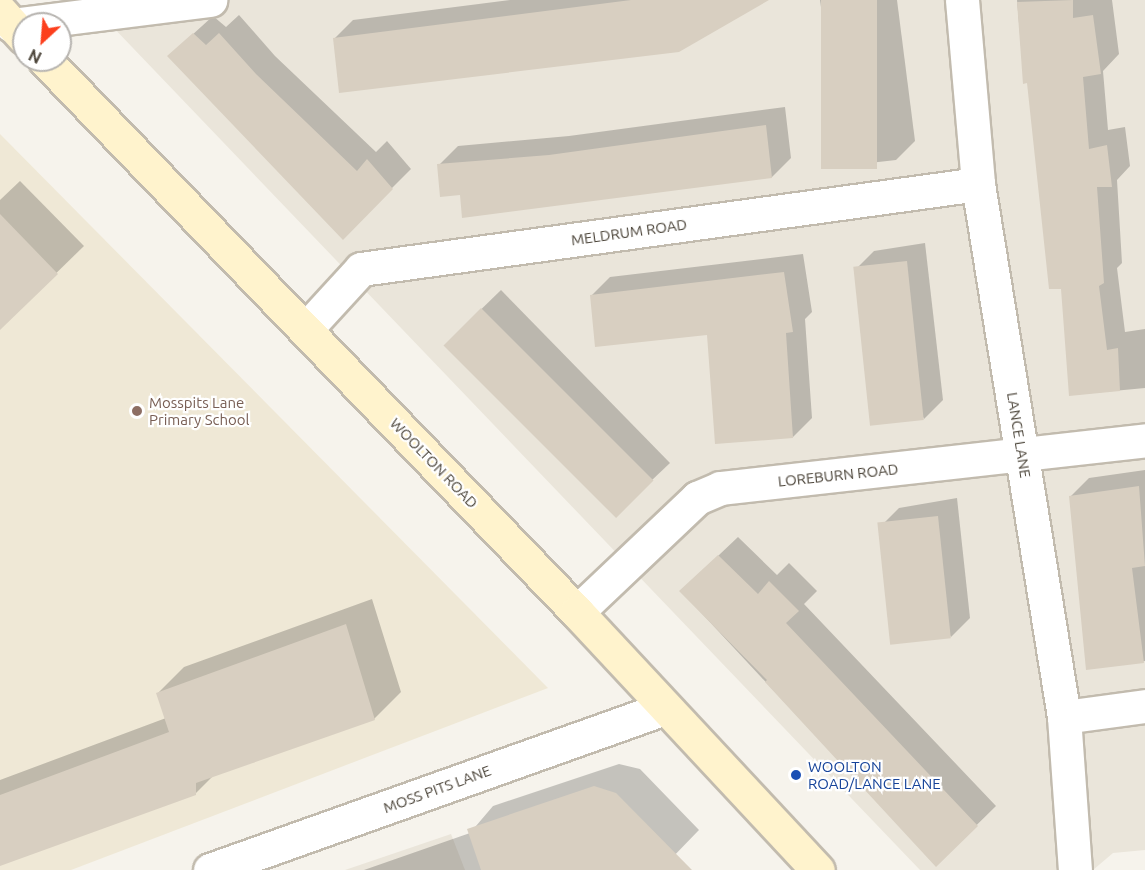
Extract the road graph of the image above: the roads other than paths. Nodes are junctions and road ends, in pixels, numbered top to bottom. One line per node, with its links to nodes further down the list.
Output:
1 (210, 0): 3 (street)
2 (962, 0): 5 (street, LANCE LANE)
3 (72, 17)
4 (57, 72): 6 (street, WOOLTON ROAD)
5 (978, 184): 6 (street, MELDRUM ROAD); 8 (street, LANCE LANE)
6 (306, 329): 9 (street, WOOLTON ROAD)
7 (1145, 440): 8 (street, LOREBURN ROAD)
8 (1022, 454): 9 (street, LOREBURN ROAD); 12 (street, LANCE LANE)
9 (577, 612): 11 (street, WOOLTON ROAD)
10 (1145, 706): 12 (street)
11 (665, 708): 13 (street, MOSS PITS LANE); 14 (street, WOOLTON ROAD)
12 (1064, 717): 15 (street, LANCE LANE)
13 (210, 870)
14 (818, 870)
15 (1075, 870)

